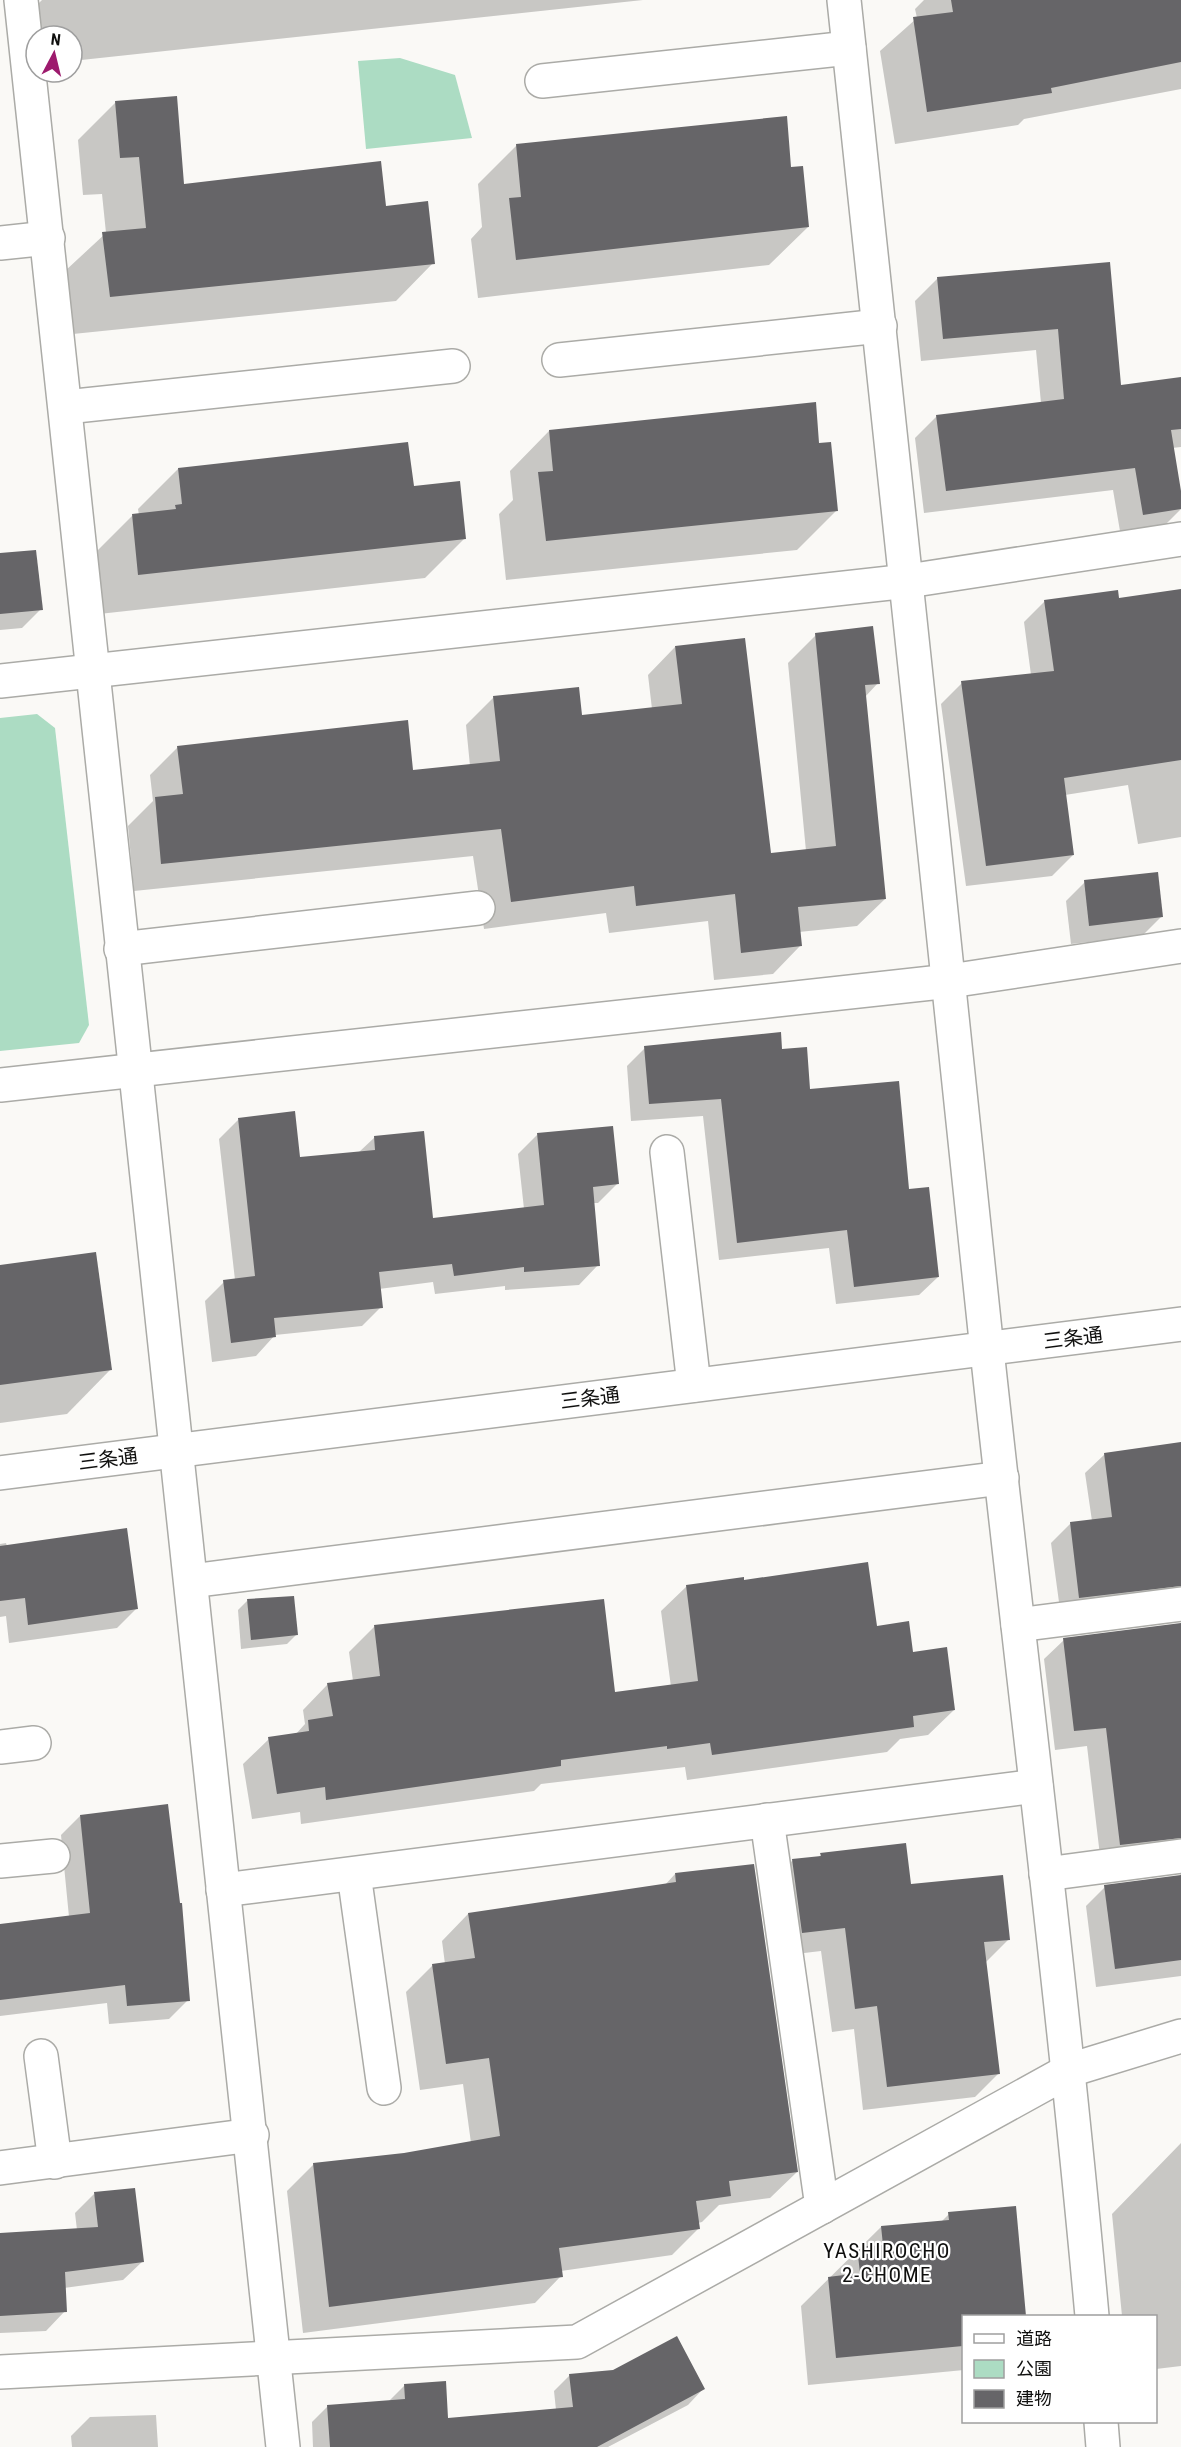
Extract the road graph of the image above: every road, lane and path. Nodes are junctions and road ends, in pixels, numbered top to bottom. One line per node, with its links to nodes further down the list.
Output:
1 (844, 0): 3 (street)
2 (14, 9): 5 (street)
3 (849, 48): 4 (street); 7 (street)
4 (543, 81)
5 (48, 238): 6 (street); 10 (street)
6 (0, 243)
7 (880, 326): 8 (street); 12 (street)
8 (559, 360)
9 (453, 366): 10 (street)
10 (66, 407): 13 (street)
11 (1181, 539): 12 (street)
12 (908, 581): 13 (street); 18 (street)
13 (92, 671): 14 (street); 17 (street)
14 (0, 681)
15 (478, 908): 17 (street)
16 (1181, 946): 18 (street)
17 (122, 949): 19 (street)
18 (950, 981): 19 (street); 23 (street)
19 (134, 1070): 20 (street); 25 (street)
20 (0, 1085)
21 (667, 1152): 24 (street)
22 (1181, 1324): 23 (street, 三条通)
23 (987, 1349): 24 (street, 三条通); 27 (street)
24 (694, 1385): 25 (street, 三条通)
25 (178, 1450): 26 (street, 三条通); 28 (street)
26 (0, 1473)
27 (1002, 1478): 28 (street); 30 (street)
28 (191, 1581): 40 (street)
29 (1181, 1604): 30 (street)
30 (1018, 1625): 33 (street)
31 (34, 1743): 32 (street)
32 (0, 1747)
33 (1036, 1786): 34 (street); 39 (street)
34 (767, 1820): 38 (street); 48 (street)
35 (53, 1856): 37 (street)
36 (1181, 1856): 39 (street)
37 (0, 1861)
38 (354, 1874): 40 (street); 44 (street)
39 (1046, 1874): 43 (street)
40 (223, 1890): 45 (street)
41 (1181, 2036): 43 (street)
42 (40, 2056): 46 (street)
43 (1070, 2070): 48 (street); 49 (street)
44 (384, 2088)
45 (252, 2135): 46 (street); 50 (street)
46 (55, 2162): 47 (street)
47 (0, 2169)
48 (822, 2207): 50 (street)
49 (1092, 2315)
50 (275, 2357): 51 (street); 53 (street)
51 (0, 2372)
52 (1101, 2423): 54 (street)
53 (283, 2447)
54 (1103, 2447)

